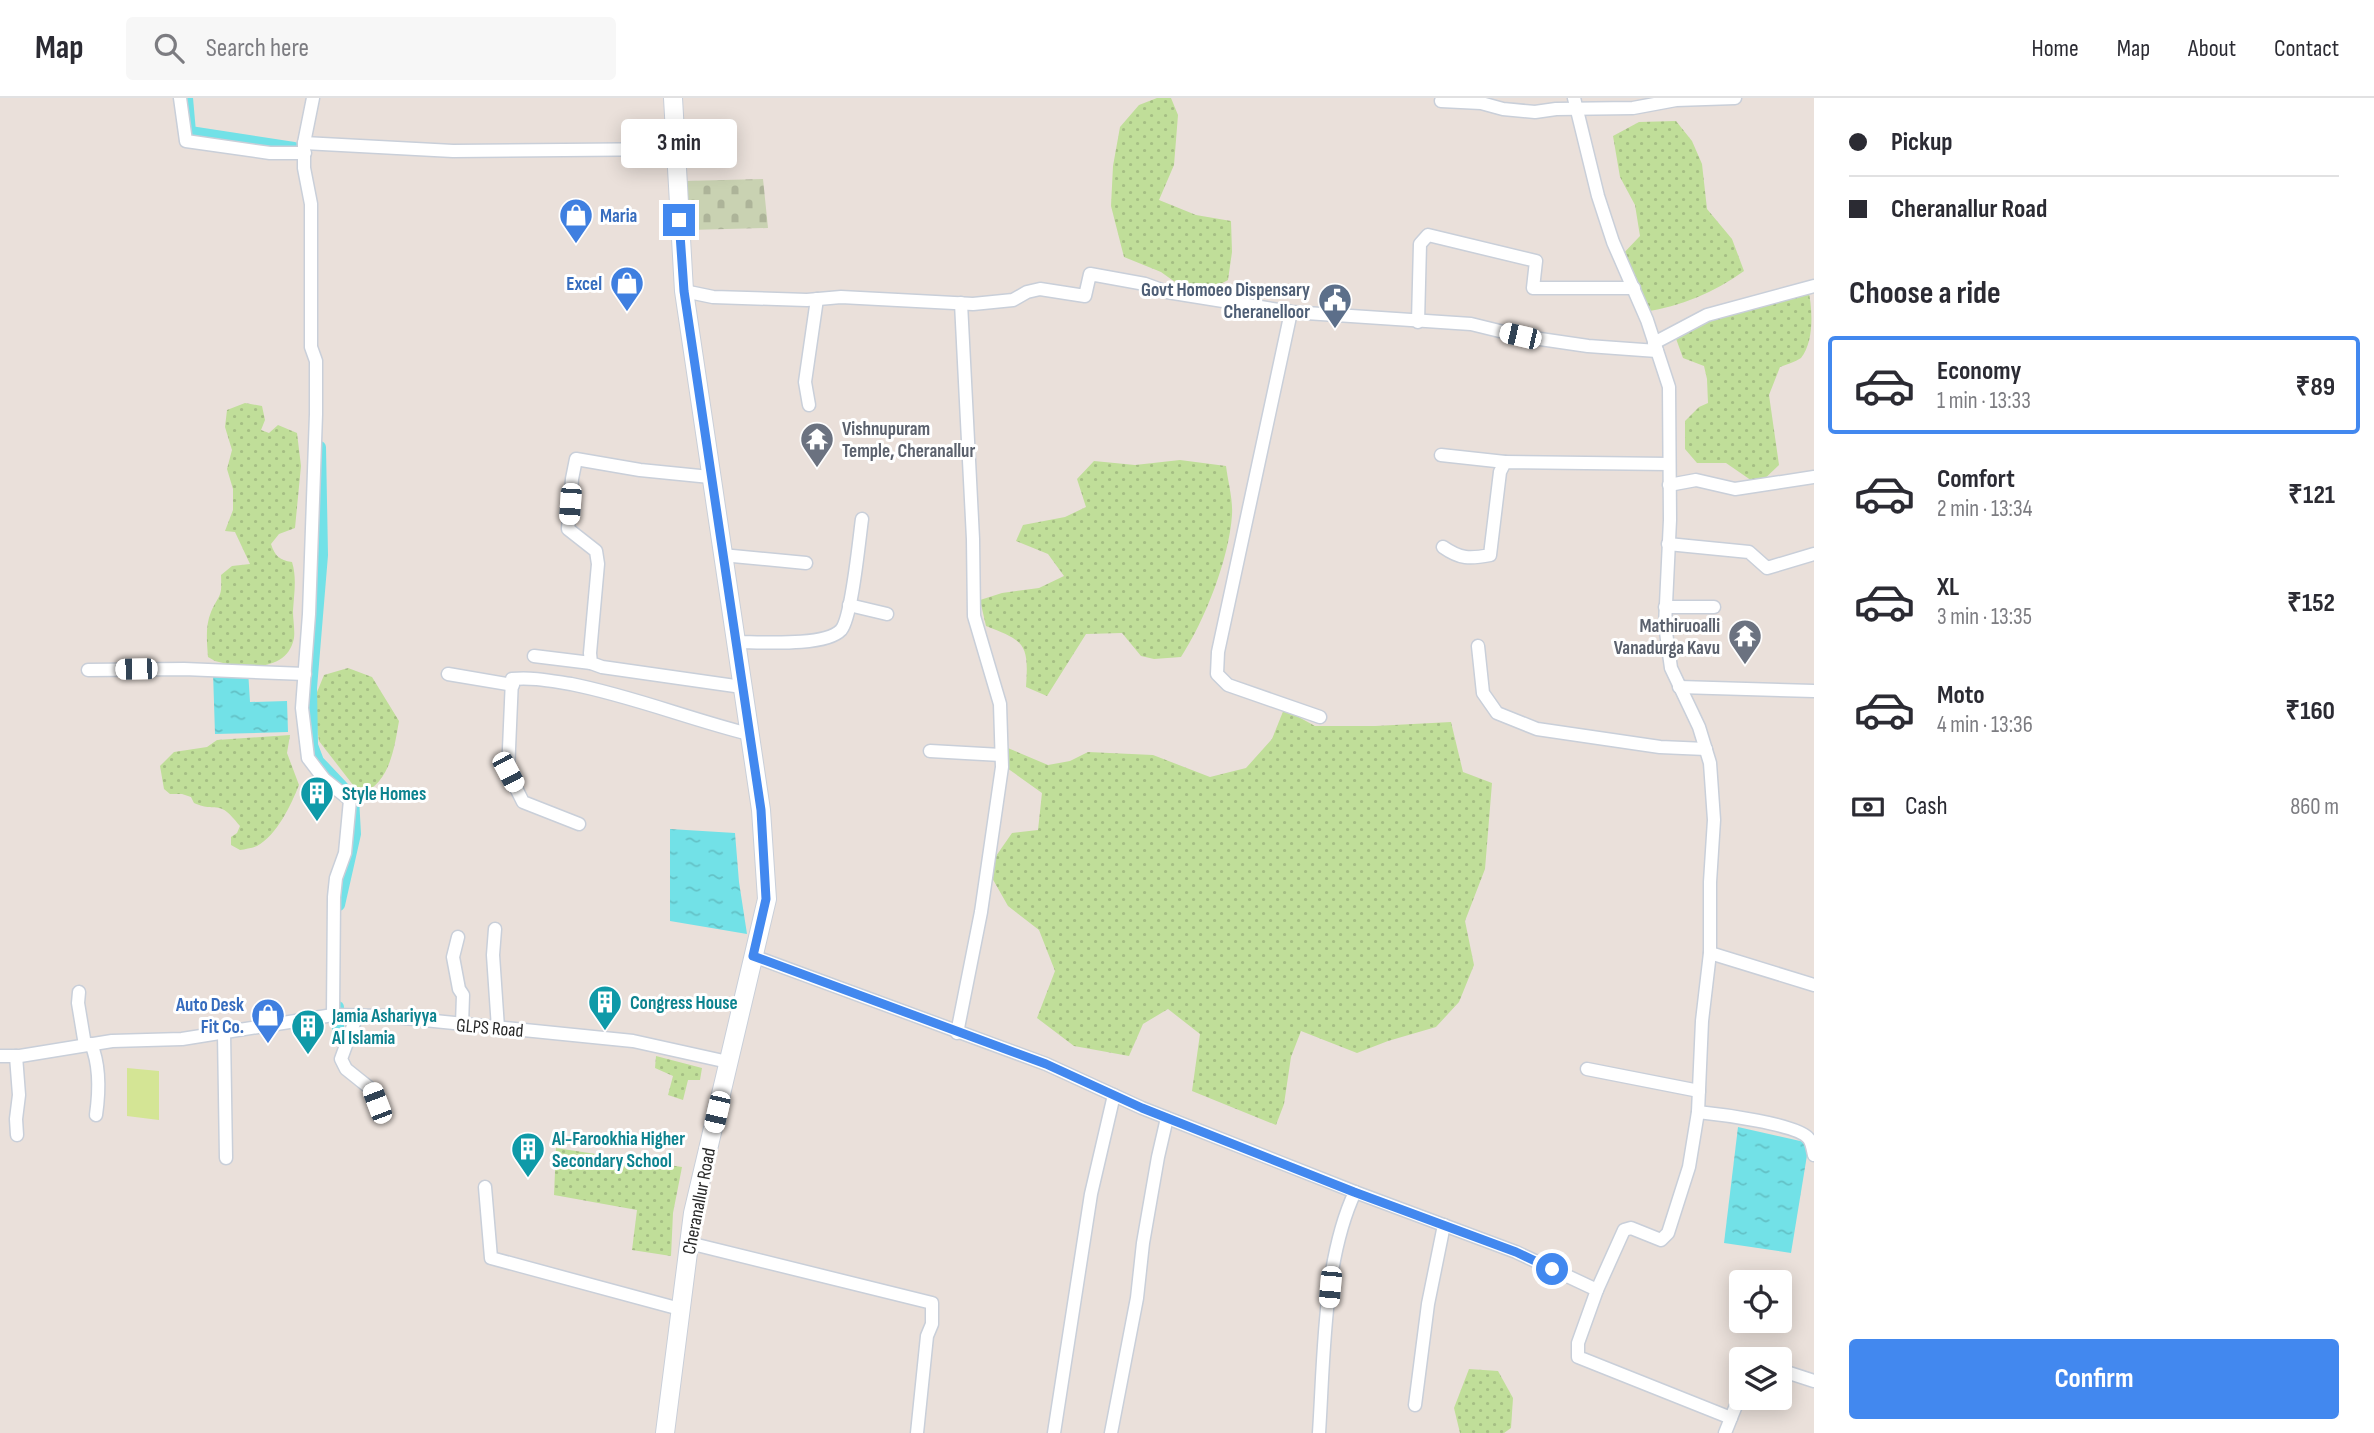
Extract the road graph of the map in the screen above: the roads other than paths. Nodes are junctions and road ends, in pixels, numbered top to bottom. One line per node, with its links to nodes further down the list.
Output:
1 (180, 98): 7 (street)
2 (313, 98): 7 (street)
3 (673, 98): 8 (main road, Cheranallur Road)
4 (1735, 98): 6 (street)
5 (1441, 101): 6 (street)
6 (1576, 104): 10 (street)
7 (304, 148): 8 (street); 39 (street)
8 (675, 149): 11 (main road, Cheranallur Road)
9 (1814, 286): 16 (street)
10 (1634, 288): 15 (street); 16 (street)
11 (684, 291): 12 (street); 21 (main road, Cheranallur Road)
12 (817, 299): 13 (street); 17 (street)
13 (961, 303): 14 (street); 49 (street)
14 (1291, 312): 15 (street); 45 (street)
15 (1418, 322): 16 (street)
16 (1656, 347): 20 (street)
17 (809, 405)
18 (1441, 455): 19 (street)
19 (1505, 463): 20 (street); 26 (street)
20 (1669, 464): 23 (street)
21 (710, 477): 28 (main road, Cheranallur Road); 37 (street)
22 (1814, 477): 23 (street)
23 (1669, 485): 25 (street)
24 (862, 519): 30 (street)
25 (1668, 544): 27 (street); 31 (street)
26 (1443, 547)
27 (1814, 554)
28 (722, 555): 29 (street); 34 (main road, Cheranallur Road)
29 (806, 563)
30 (849, 605): 33 (street); 34 (street)
31 (1665, 607): 32 (street); 43 (street)
32 (1714, 607)
33 (887, 614)
34 (736, 642): 42 (main road, Cheranallur Road)
35 (1478, 646): 47 (street)
36 (534, 656): 37 (street)
37 (591, 663): 42 (street)
38 (88, 670): 39 (street)
39 (304, 674): 57 (street)
40 (448, 674): 41 (street)
41 (513, 685): 46 (street); 50 (street)
42 (742, 687): 46 (main road, Cheranallur Road)
43 (1679, 687): 44 (street); 47 (street)
44 (1814, 691)
45 (1320, 717)
46 (749, 734): 54 (main road, Cheranallur Road)
47 (1706, 749): 53 (street)
48 (930, 751): 49 (street)
49 (1001, 755): 62 (street)
50 (579, 824)
51 (495, 929): 60 (street)
52 (458, 937): 59 (street)
53 (1710, 953): 55 (street); 68 (street)
54 (753, 956): 62 (street); 66 (main road, Cheranallur Road)
55 (1814, 985)
56 (79, 992): 63 (street)
57 (337, 1015): 58 (street, GLPS Road); 61 (street, GLPS Road)
58 (357, 1015): 59 (street, GLPS Road); 70 (street)
59 (462, 1025): 60 (street, GLPS Road)
60 (498, 1028): 66 (street, GLPS Road)
61 (224, 1033): 63 (street, GLPS Road); 76 (street)
62 (957, 1033): 69 (street)
63 (88, 1045): 65 (street, GLPS Road); 72 (street)
64 (0, 1056): 65 (street, GLPS Road)
65 (16, 1056): 74 (street)
66 (728, 1062): 80 (main road, Cheranallur Road)
67 (1587, 1069): 68 (street)
68 (1699, 1091): 71 (street)
69 (1114, 1095): 73 (street); 90 (street)
70 (377, 1103)
71 (1698, 1112): 75 (street); 81 (street)
72 (96, 1115)
73 (1167, 1118): 78 (street); 91 (street)
74 (17, 1135)
75 (1814, 1155)
76 (226, 1158)
77 (485, 1187): 82 (street)
78 (1354, 1192): 79 (street); 92 (street)
79 (1444, 1225): 81 (street); 85 (street)
80 (689, 1243): 82 (main road, Cheranallur Road); 89 (street)
81 (1597, 1290): 87 (street)
82 (680, 1309): 88 (main road, Cheranallur Road)
83 (1792, 1374): 84 (street)
84 (1814, 1381)
85 (1415, 1405)
86 (1734, 1410): 87 (street)
87 (1731, 1418): 93 (street)
88 (665, 1433)
89 (917, 1433)
90 (1054, 1433)
91 (1111, 1433)
92 (1319, 1433)
93 (1725, 1433)

